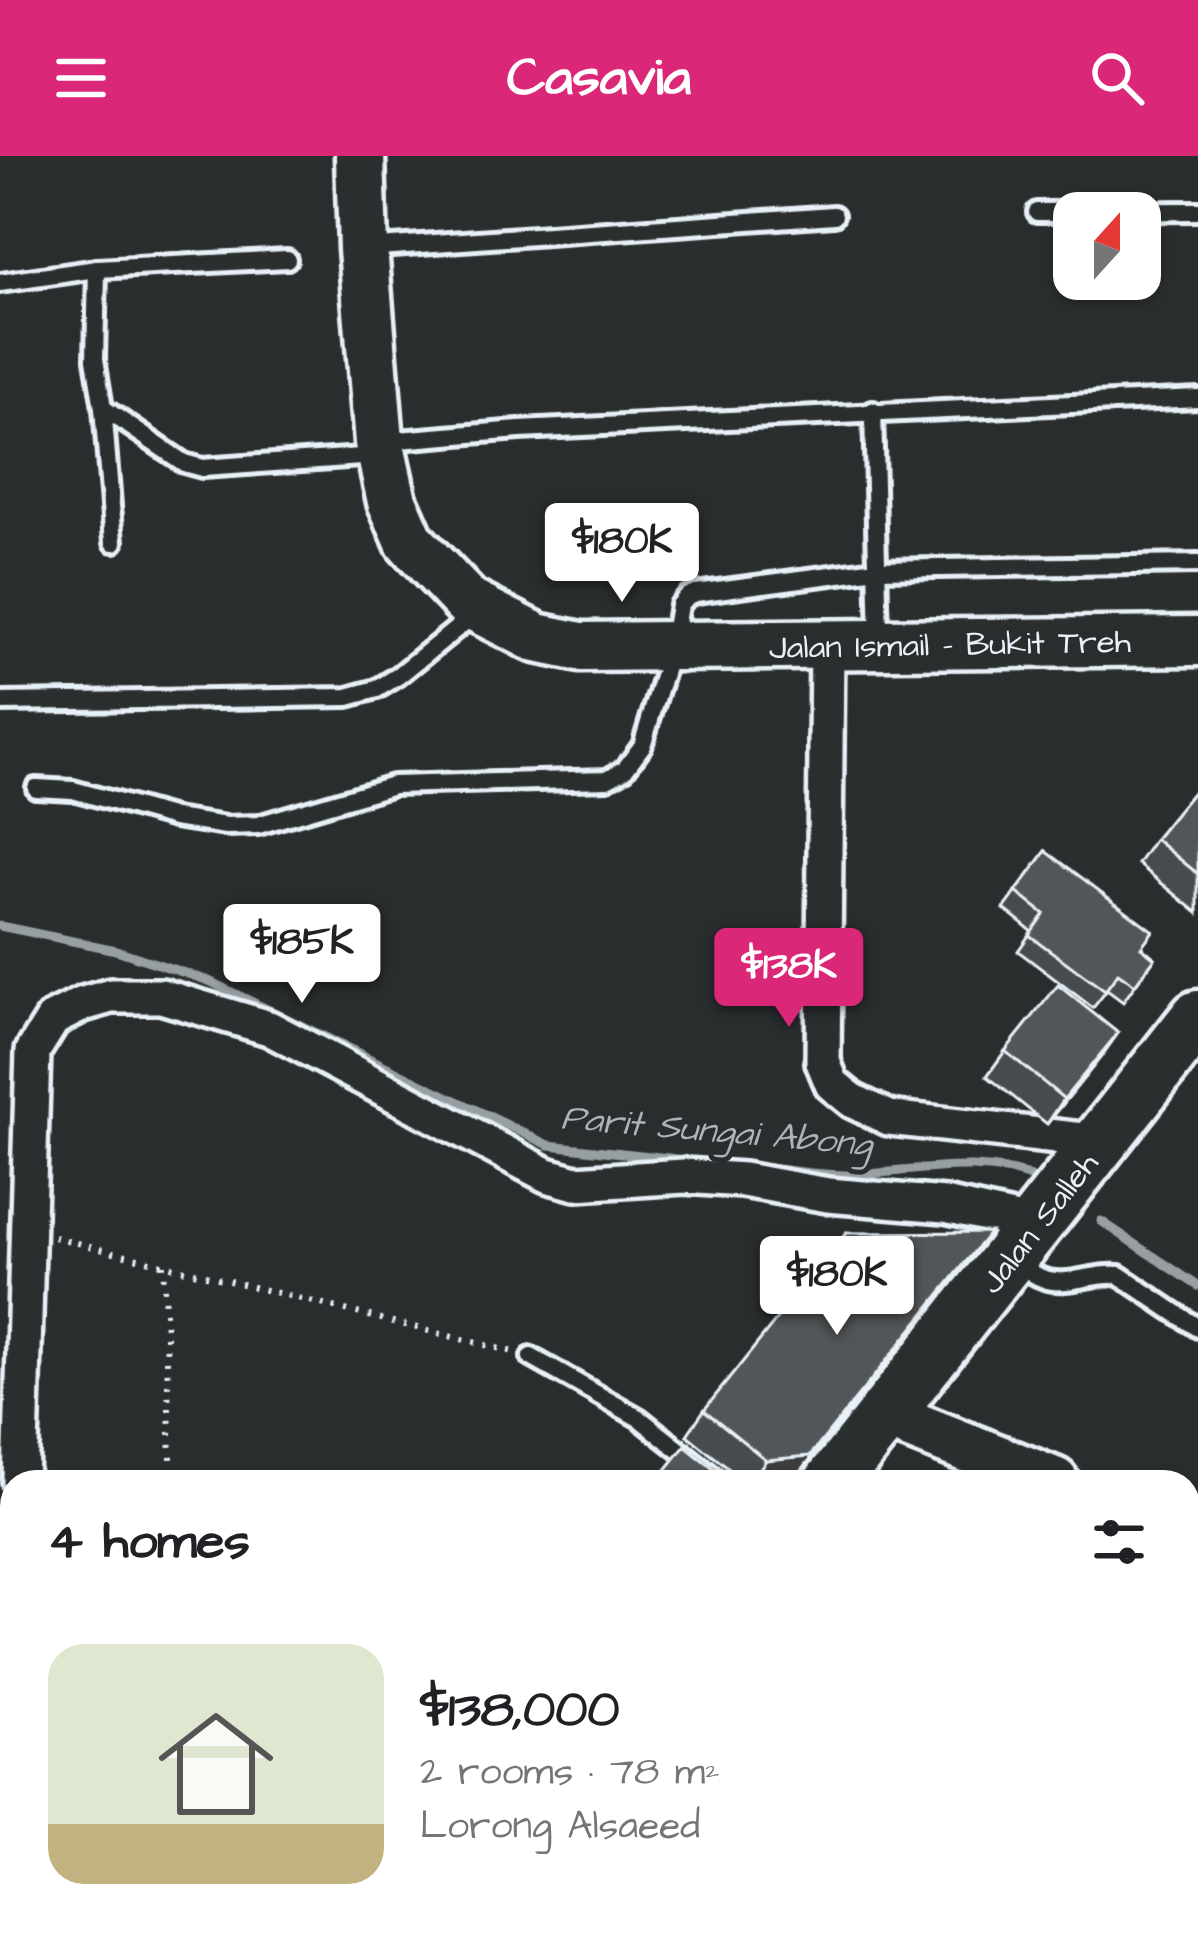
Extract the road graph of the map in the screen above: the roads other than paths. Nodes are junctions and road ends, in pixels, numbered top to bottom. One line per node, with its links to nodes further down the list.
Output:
1 (360, 156): 5 (street, Jalan Ismail - Bukit Treh)
2 (1198, 211): 3 (lane)
3 (1037, 212)
4 (834, 215): 5 (lane)
5 (363, 248): 12 (street, Jalan Ismail - Bukit Treh)
6 (287, 260): 7 (lane)
7 (97, 269): 8 (lane); 10 (lane)
8 (0, 283)
9 (1198, 398): 11 (lane)
10 (103, 408): 12 (lane); 13 (lane)
11 (873, 412): 12 (lane); 15 (lane)
12 (380, 449): 16 (street, Jalan Ismail - Bukit Treh)
13 (114, 542)
14 (1198, 564): 15 (lane)
15 (877, 569): 18 (lane); 20 (lane)
16 (480, 610): 20 (street, Jalan Ismail - Bukit Treh); 21 (lane)
17 (1198, 640): 18 (street, Jalan Ismail - Bukit Treh)
18 (879, 644): 19 (street, Jalan Ismail - Bukit Treh)
19 (827, 645): 20 (street, Jalan Ismail - Bukit Treh); 24 (street)
20 (672, 646): 22 (lane)
21 (0, 701)
22 (36, 788)
23 (1197, 1021): 24 (main road, Jalan Salleh)
24 (1101, 1142): 25 (main road, Jalan Salleh)
25 (1022, 1241): 26 (lane); 28 (main road, Jalan Salleh); 29 (street)
26 (1198, 1328)
27 (532, 1357): 30 (lane)
28 (885, 1415): 31 (main road, Jalan Salleh); 32 (street)
29 (21, 1470)
30 (704, 1470)
31 (841, 1470)
32 (1024, 1470)

